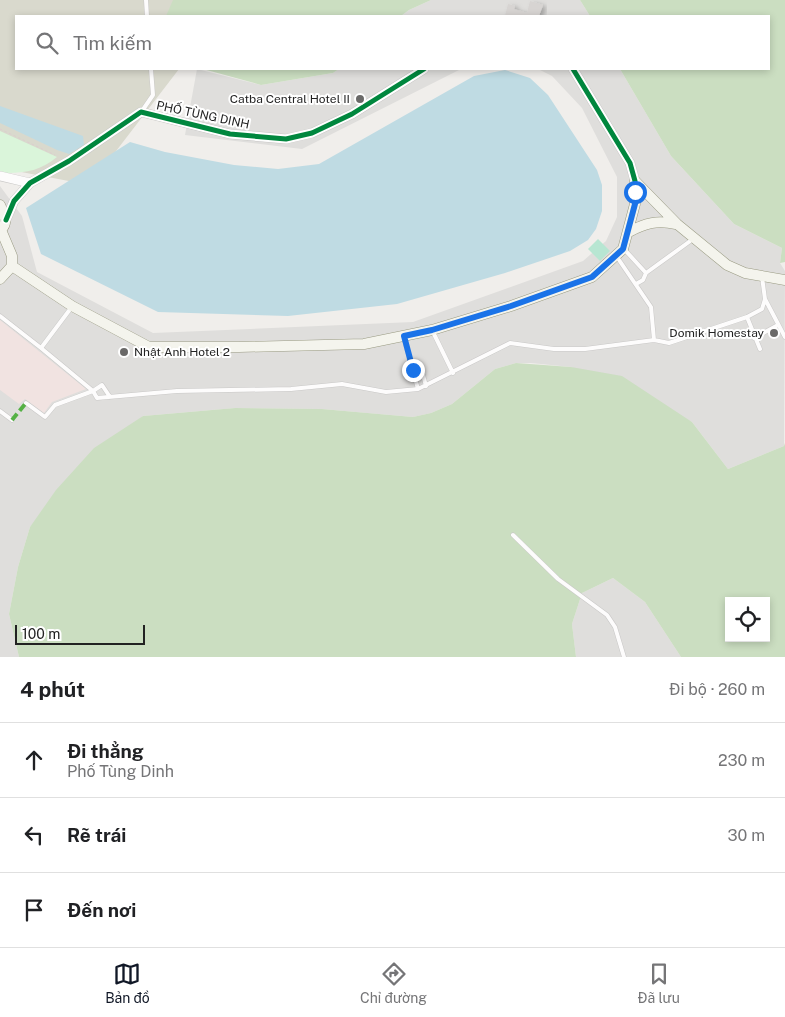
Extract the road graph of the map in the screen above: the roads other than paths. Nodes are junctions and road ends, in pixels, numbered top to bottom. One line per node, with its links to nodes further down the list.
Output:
1 (146, 0): 2 (lane)
2 (147, 15)
3 (151, 70): 6 (lane)
4 (422, 70): 6 (street, PHỐ TÙNG DINH)
5 (574, 70): 8 (street)
6 (141, 112): 9 (street, PHỐ TÙNG DINH)
7 (0, 176): 9 (street)
8 (635, 181): 12 (main road); 14 (main road)
9 (30, 183): 11 (street, PHỐ TÙNG DINH)
10 (0, 205): 11 (main road)
11 (6, 220): 13 (main road)
12 (677, 224): 14 (main road); 15 (main road)
13 (1, 230): 17 (main road)
14 (629, 232): 16 (main road)
15 (695, 238): 18 (lane); 19 (main road)
16 (620, 253): 18 (lane); 22 (lane); 28 (main road)
17 (12, 266): 20 (main road); 24 (main road)
18 (646, 273): 22 (lane)
19 (762, 277): 21 (main road); 23 (lane)
20 (0, 279)
21 (785, 280)
22 (636, 284): 32 (lane)
23 (766, 299): 26 (lane); 27 (lane)
24 (72, 306): 29 (main road); 33 (lane)
25 (0, 316): 33 (lane)
26 (747, 317): 31 (lane); 32 (lane)
27 (778, 325): 30 (lane); 31 (lane)
28 (432, 330): 29 (main road); 36 (lane)
29 (404, 336): 35 (lane)
30 (785, 337)
31 (754, 338): 34 (lane)
32 (654, 340): 36 (lane)
33 (41, 348): 39 (lane)
34 (760, 349)
35 (413, 370): 37 (lane); 38 (lane)
36 (453, 373): 37 (lane)
37 (426, 386): 38 (lane)
38 (418, 389): 40 (lane)
39 (94, 391): 40 (lane); 40 (lane); 41 (lane)
40 (110, 397)
41 (26, 403)
42 (0, 411): 43 (lane)
43 (12, 420)
44 (513, 535): 45 (lane)
45 (624, 657)

